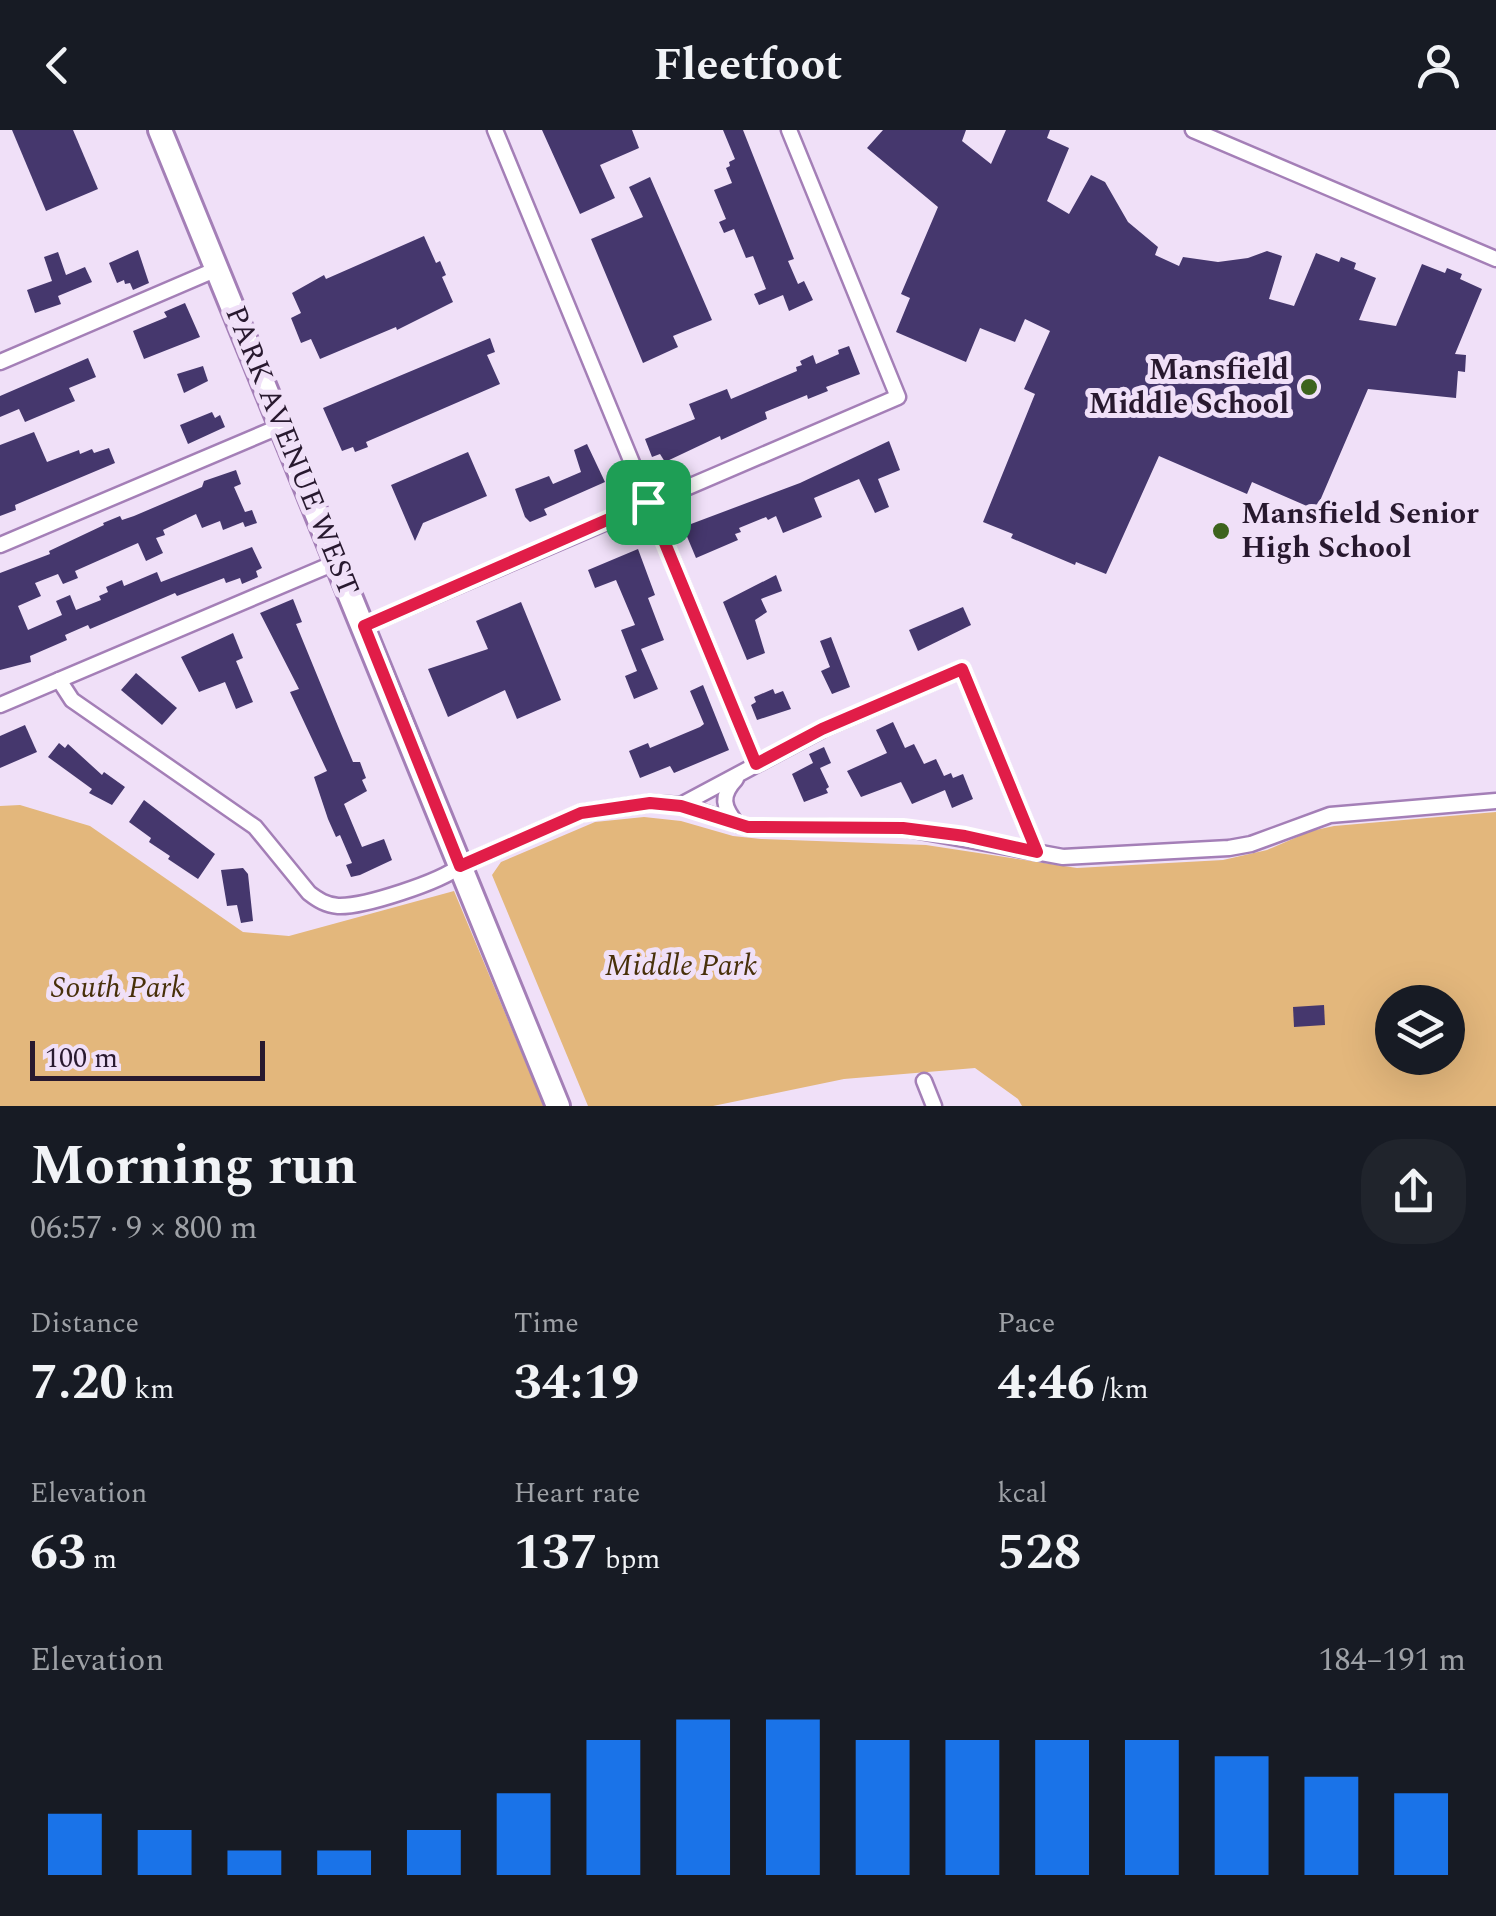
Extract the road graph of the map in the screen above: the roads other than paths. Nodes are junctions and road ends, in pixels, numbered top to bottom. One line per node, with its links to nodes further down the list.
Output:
1 (160, 130): 6 (main road, PARK AVENUE WEST)
2 (495, 130): 9 (street)
3 (789, 130): 9 (street)
4 (1192, 130): 5 (street)
5 (1496, 259)
6 (217, 269): 7 (street); 8 (main road, PARK AVENUE WEST)
7 (0, 362)
8 (281, 426): 10 (street); 11 (main road, PARK AVENUE WEST)
9 (648, 502): 12 (street); 15 (street)
10 (0, 545)
11 (337, 562): 12 (main road, PARK AVENUE WEST); 13 (street)
12 (364, 626): 21 (main road, PARK AVENUE WEST)
13 (59, 680): 14 (street); 21 (street)
14 (0, 705)
15 (756, 764): 16 (street); 20 (street)
16 (742, 773): 18 (street); 19 (street)
17 (1496, 801): 20 (street)
18 (681, 806): 19 (street); 21 (street)
19 (738, 825): 20 (street)
20 (1037, 852)
21 (460, 866): 23 (main road, PARK AVENUE WEST)
22 (924, 1081): 24 (street)
23 (558, 1106)
24 (934, 1106)

